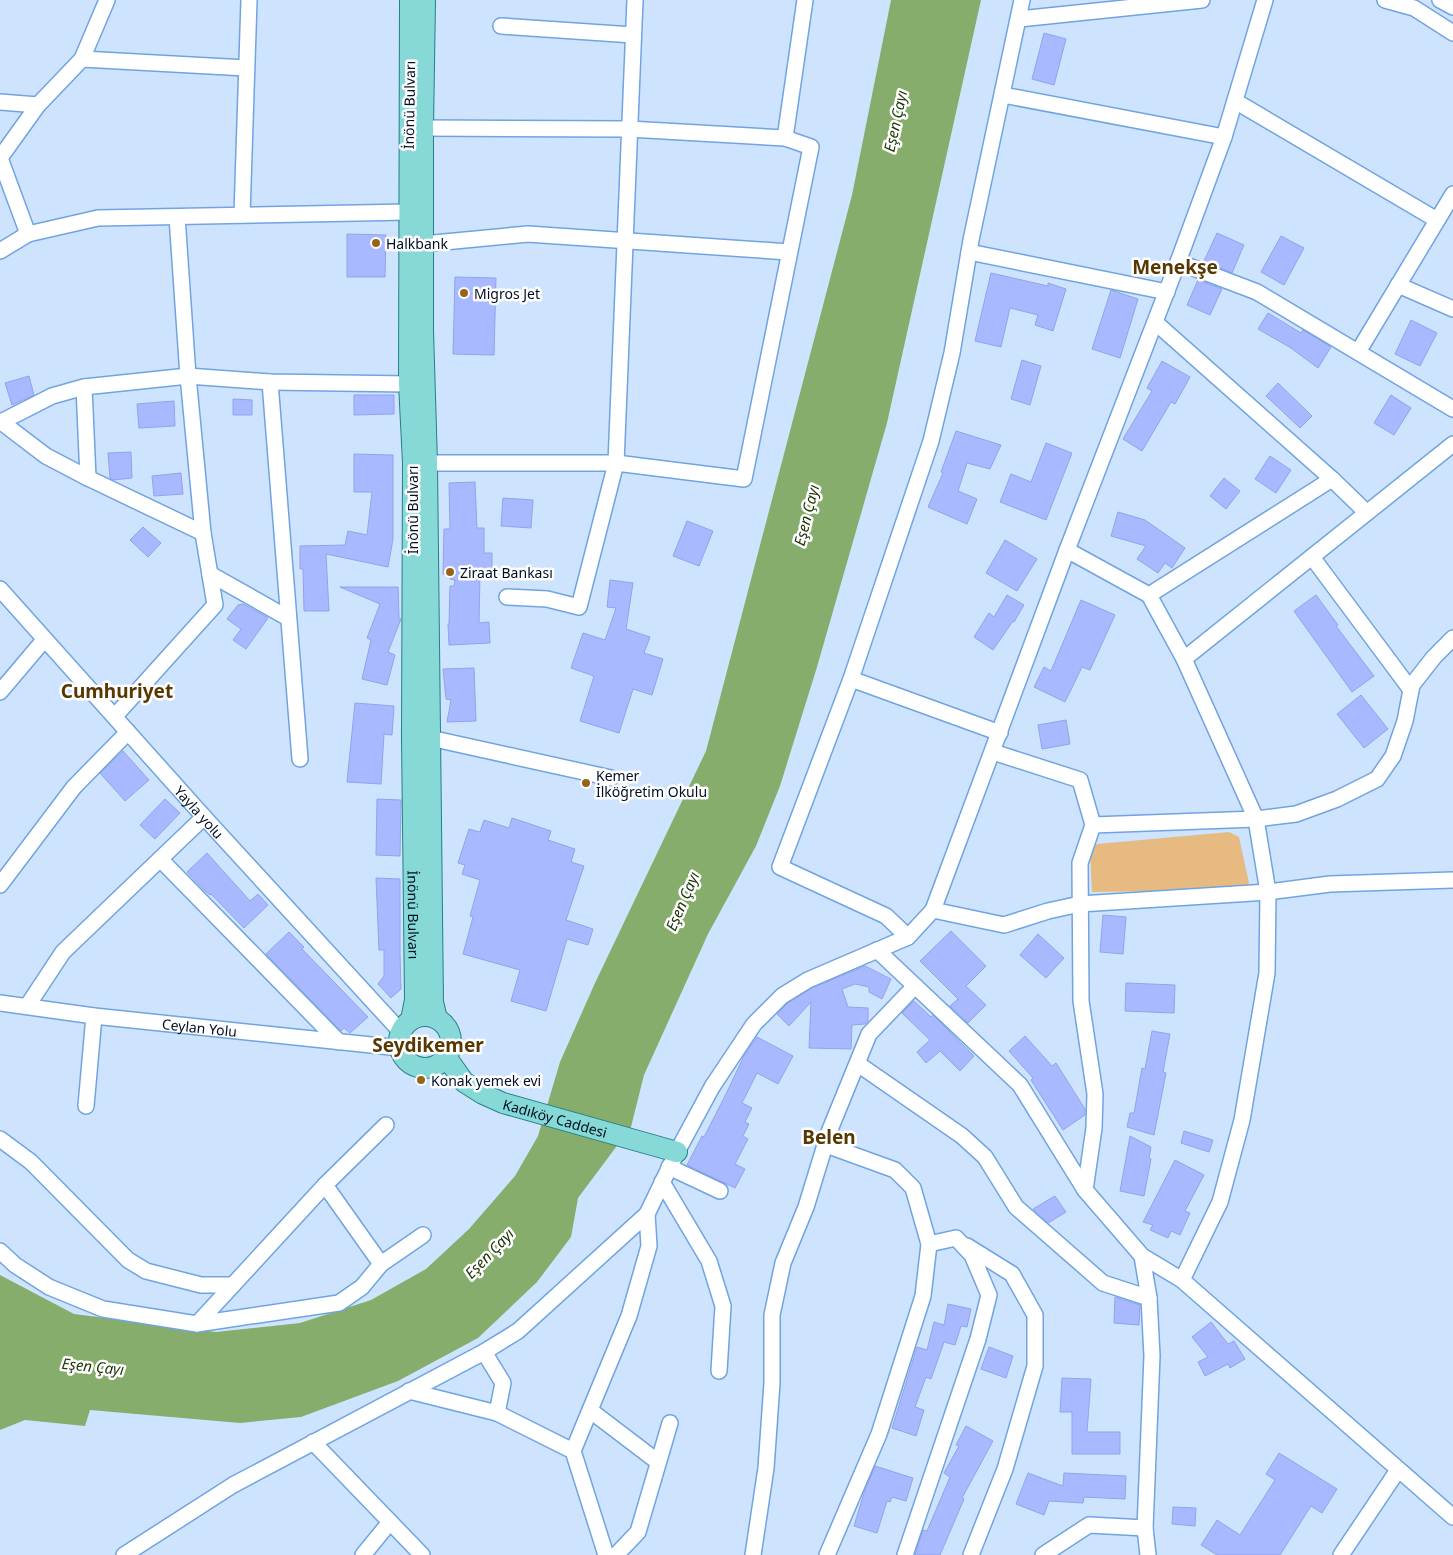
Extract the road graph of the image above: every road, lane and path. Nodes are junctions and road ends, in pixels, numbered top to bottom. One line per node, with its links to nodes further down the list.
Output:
1 (107, 0): 17 (street)
2 (249, 0): 18 (street)
3 (410, 0): 28 (main road, İnönü Bulvarı)
4 (425, 0): 23 (main road, İnönü Bulvarı)
5 (635, 0): 16 (street)
6 (805, 0): 26 (street)
7 (1022, 0): 13 (street)
8 (1202, 0): 13 (street)
9 (1265, 0): 20 (street)
10 (1385, 0): 15 (street)
11 (1440, 0): 12 (street)
12 (1453, 7)
13 (1019, 19): 19 (street)
14 (501, 26): 16 (street)
15 (1453, 33)
16 (633, 35): 24 (street)
17 (82, 59): 18 (street); 22 (street)
18 (246, 68): 29 (street)
19 (1003, 95): 25 (street); 37 (street)
20 (1235, 101): 25 (street); 31 (street)
21 (0, 102): 22 (street)
22 (38, 105): 32 (street)
23 (423, 128): 24 (street); 28 (main road, İnönü Bulvarı)
24 (630, 130): 26 (street); 33 (street)
25 (1224, 137): 38 (street)
26 (785, 138): 36 (street)
27 (1453, 194): 31 (street)
28 (415, 212): 29 (street); 34 (main road, İnönü Bulvarı); 46 (main road, İnönü Bulvarı)
29 (242, 215): 30 (street)
30 (176, 217): 32 (street); 44 (street)
31 (1437, 220): 39 (street)
32 (28, 234): 35 (street)
33 (626, 241): 34 (street); 36 (street); 52 (street)
34 (423, 244): 51 (main road, İnönü Bulvarı)
35 (0, 251)
36 (789, 252): 52 (street)
37 (969, 252): 40 (street); 67 (street)
38 (1178, 262): 40 (street); 43 (street)
39 (1398, 285): 41 (street); 43 (street)
40 (1167, 292): 42 (street)
41 (1453, 309)
42 (1156, 323): 54 (street); 57 (street)
43 (1358, 352): 48 (street)
44 (188, 376): 45 (street); 47 (street); 56 (street)
45 (270, 382): 46 (street); 63 (street)
46 (409, 384): 51 (main road, İnönü Bulvarı)
47 (84, 387): 49 (street); 53 (street)
48 (1453, 409)
49 (0, 421): 53 (street)
50 (1453, 444): 55 (street)
51 (420, 463): 52 (street); 73 (main road, İnönü Bulvarı)
52 (616, 464): 62 (street)
53 (88, 478): 56 (street)
54 (1332, 479): 55 (street); 61 (street)
55 (1366, 512): 58 (street)
56 (203, 533): 59 (street)
57 (1067, 550): 61 (street); 72 (street)
58 (1312, 557): 66 (street); 68 (street)
59 (210, 574): 63 (street); 70 (street)
60 (0, 588): 65 (street, Yayla yolu)
61 (1150, 595): 66 (street)
62 (507, 597)
63 (288, 618): 75 (street)
64 (1453, 638): 68 (street)
65 (44, 640): 69 (street); 70 (street, Yayla yolu)
66 (1184, 659): 78 (street)
67 (851, 679): 72 (street); 86 (street)
68 (1411, 690): 78 (street)
69 (0, 692)
70 (115, 716): 71 (street, Yayla yolu)
71 (128, 732): 77 (street, Yayla yolu); 82 (street)
72 (1000, 733): 74 (street)
73 (421, 738): 76 (street); 92 (main road, İnönü Bulvarı); 93 (main road, İnönü Bulvarı)
74 (993, 752): 79 (street); 85 (street)
75 (300, 759)
76 (611, 778)
77 (204, 817): 80 (street); 93 (street, Yayla yolu)
78 (1256, 819): 79 (street); 83 (street)
79 (1093, 825): 84 (street)
80 (160, 859): 90 (street); 94 (street)
81 (1453, 880): 83 (street)
82 (0, 885)
83 (1268, 892): 84 (street); 113 (street)
84 (1080, 904): 85 (street); 104 (street)
85 (933, 910): 86 (street)
86 (908, 937): 87 (street)
87 (877, 950): 88 (street); 101 (street)
88 (915, 986): 96 (street); 104 (street)
89 (0, 1002): 90 (street, Ceylan Yolu)
90 (28, 1005): 91 (street, Ceylan Yolu)
91 (94, 1016): 94 (street, Ceylan Yolu); 97 (street)
92 (438, 1019): 93 (main road); 95 (main road)
93 (404, 1034): 94 (street, Ceylan Yolu); 95 (main road)
94 (339, 1042)
95 (447, 1058): 101 (main road, Kadıköy Caddesi)
96 (858, 1064): 100 (street); 115 (street)
97 (86, 1106)
98 (386, 1124): 103 (street)
99 (0, 1139): 114 (street)
100 (826, 1146): 109 (street); 135 (street)
101 (673, 1160): 102 (street); 105 (street)
102 (662, 1182): 106 (street); 118 (street)
103 (325, 1186): 112 (street); 114 (street)
104 (1085, 1190): 111 (street)
105 (720, 1191)
106 (646, 1214): 117 (street); 120 (street)
107 (423, 1235): 112 (street)
108 (956, 1238): 109 (street); 137 (street); 138 (street)
109 (929, 1244): 136 (street)
110 (0, 1251): 116 (street)
111 (1142, 1256): 113 (street); 115 (street)
112 (381, 1264): 116 (street)
113 (1182, 1280): 126 (street)
114 (234, 1285): 116 (street)
115 (1149, 1298): 129 (street)
116 (198, 1324)
117 (484, 1352): 119 (street); 121 (street)
118 (719, 1371)
119 (409, 1391): 121 (street); 123 (street)
120 (591, 1411): 124 (street); 125 (street)
121 (497, 1413): 124 (street)
122 (670, 1423): 125 (street)
123 (313, 1442): 128 (street); 130 (street)
124 (573, 1451): 133 (street)
125 (658, 1462): 134 (street)
126 (1398, 1470): 127 (street); 141 (street)
127 (1453, 1517)
128 (390, 1522): 131 (street); 132 (street)
129 (1145, 1528): 139 (street); 140 (street)
130 (124, 1555)
131 (363, 1555)
132 (422, 1555)
133 (606, 1555)
134 (616, 1555)
135 (753, 1555)
136 (827, 1555)
137 (905, 1555)
138 (971, 1555)
139 (1043, 1555)
140 (1148, 1555)
141 (1341, 1555)

